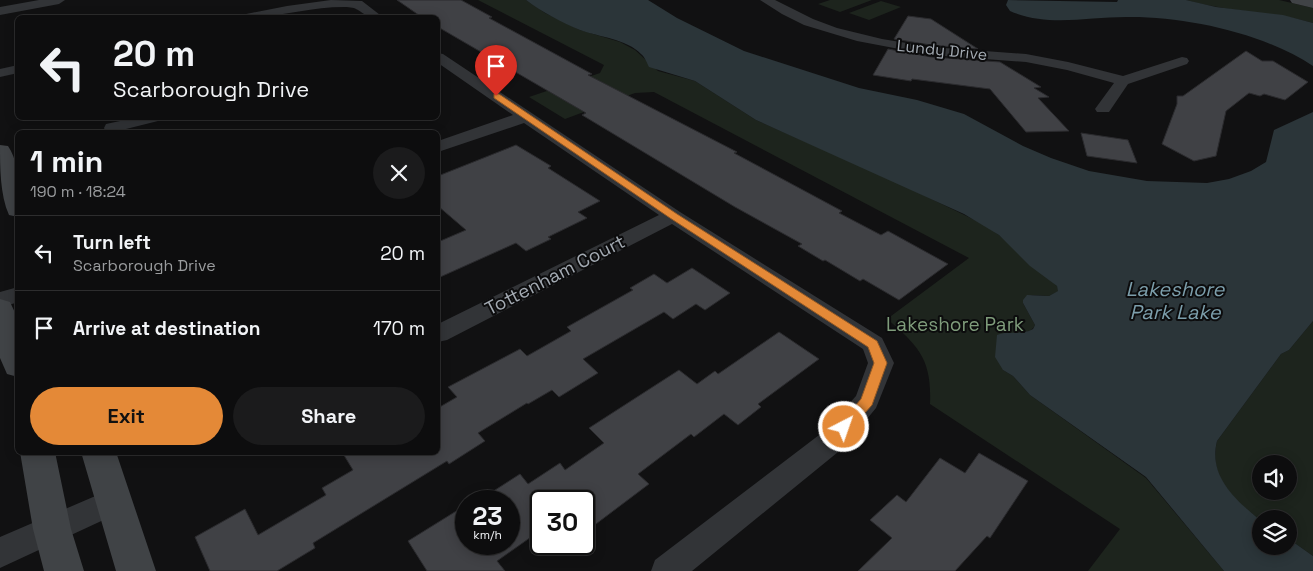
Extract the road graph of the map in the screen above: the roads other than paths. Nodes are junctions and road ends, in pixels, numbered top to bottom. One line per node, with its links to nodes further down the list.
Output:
1 (59, 0): 5 (street)
2 (766, 0): 12 (street, Lundy Drive)
3 (1297, 0): 4 (street)
4 (1313, 4)
5 (0, 11)
6 (259, 15): 7 (street)
7 (374, 15)
8 (440, 59): 14 (street)
9 (1182, 61): 12 (street)
10 (15, 70): 11 (street)
11 (0, 73)
12 (1123, 81): 13 (street)
13 (1103, 109)
14 (527, 116): 17 (street); 20 (street)
15 (144, 120): 16 (street)
16 (112, 128)
17 (440, 146)
18 (1, 158): 19 (street)
19 (15, 201)
20 (673, 216): 24 (street, Tottenham Court); 33 (street)
21 (15, 295): 22 (street)
22 (0, 300)
23 (0, 309): 25 (street)
24 (440, 333)
25 (15, 356)
26 (38, 455): 29 (street)
27 (99, 455): 28 (street)
28 (114, 501): 29 (street); 32 (street)
29 (52, 529): 30 (street); 31 (street)
30 (0, 553)
31 (64, 571)
32 (136, 571)
33 (667, 571)

